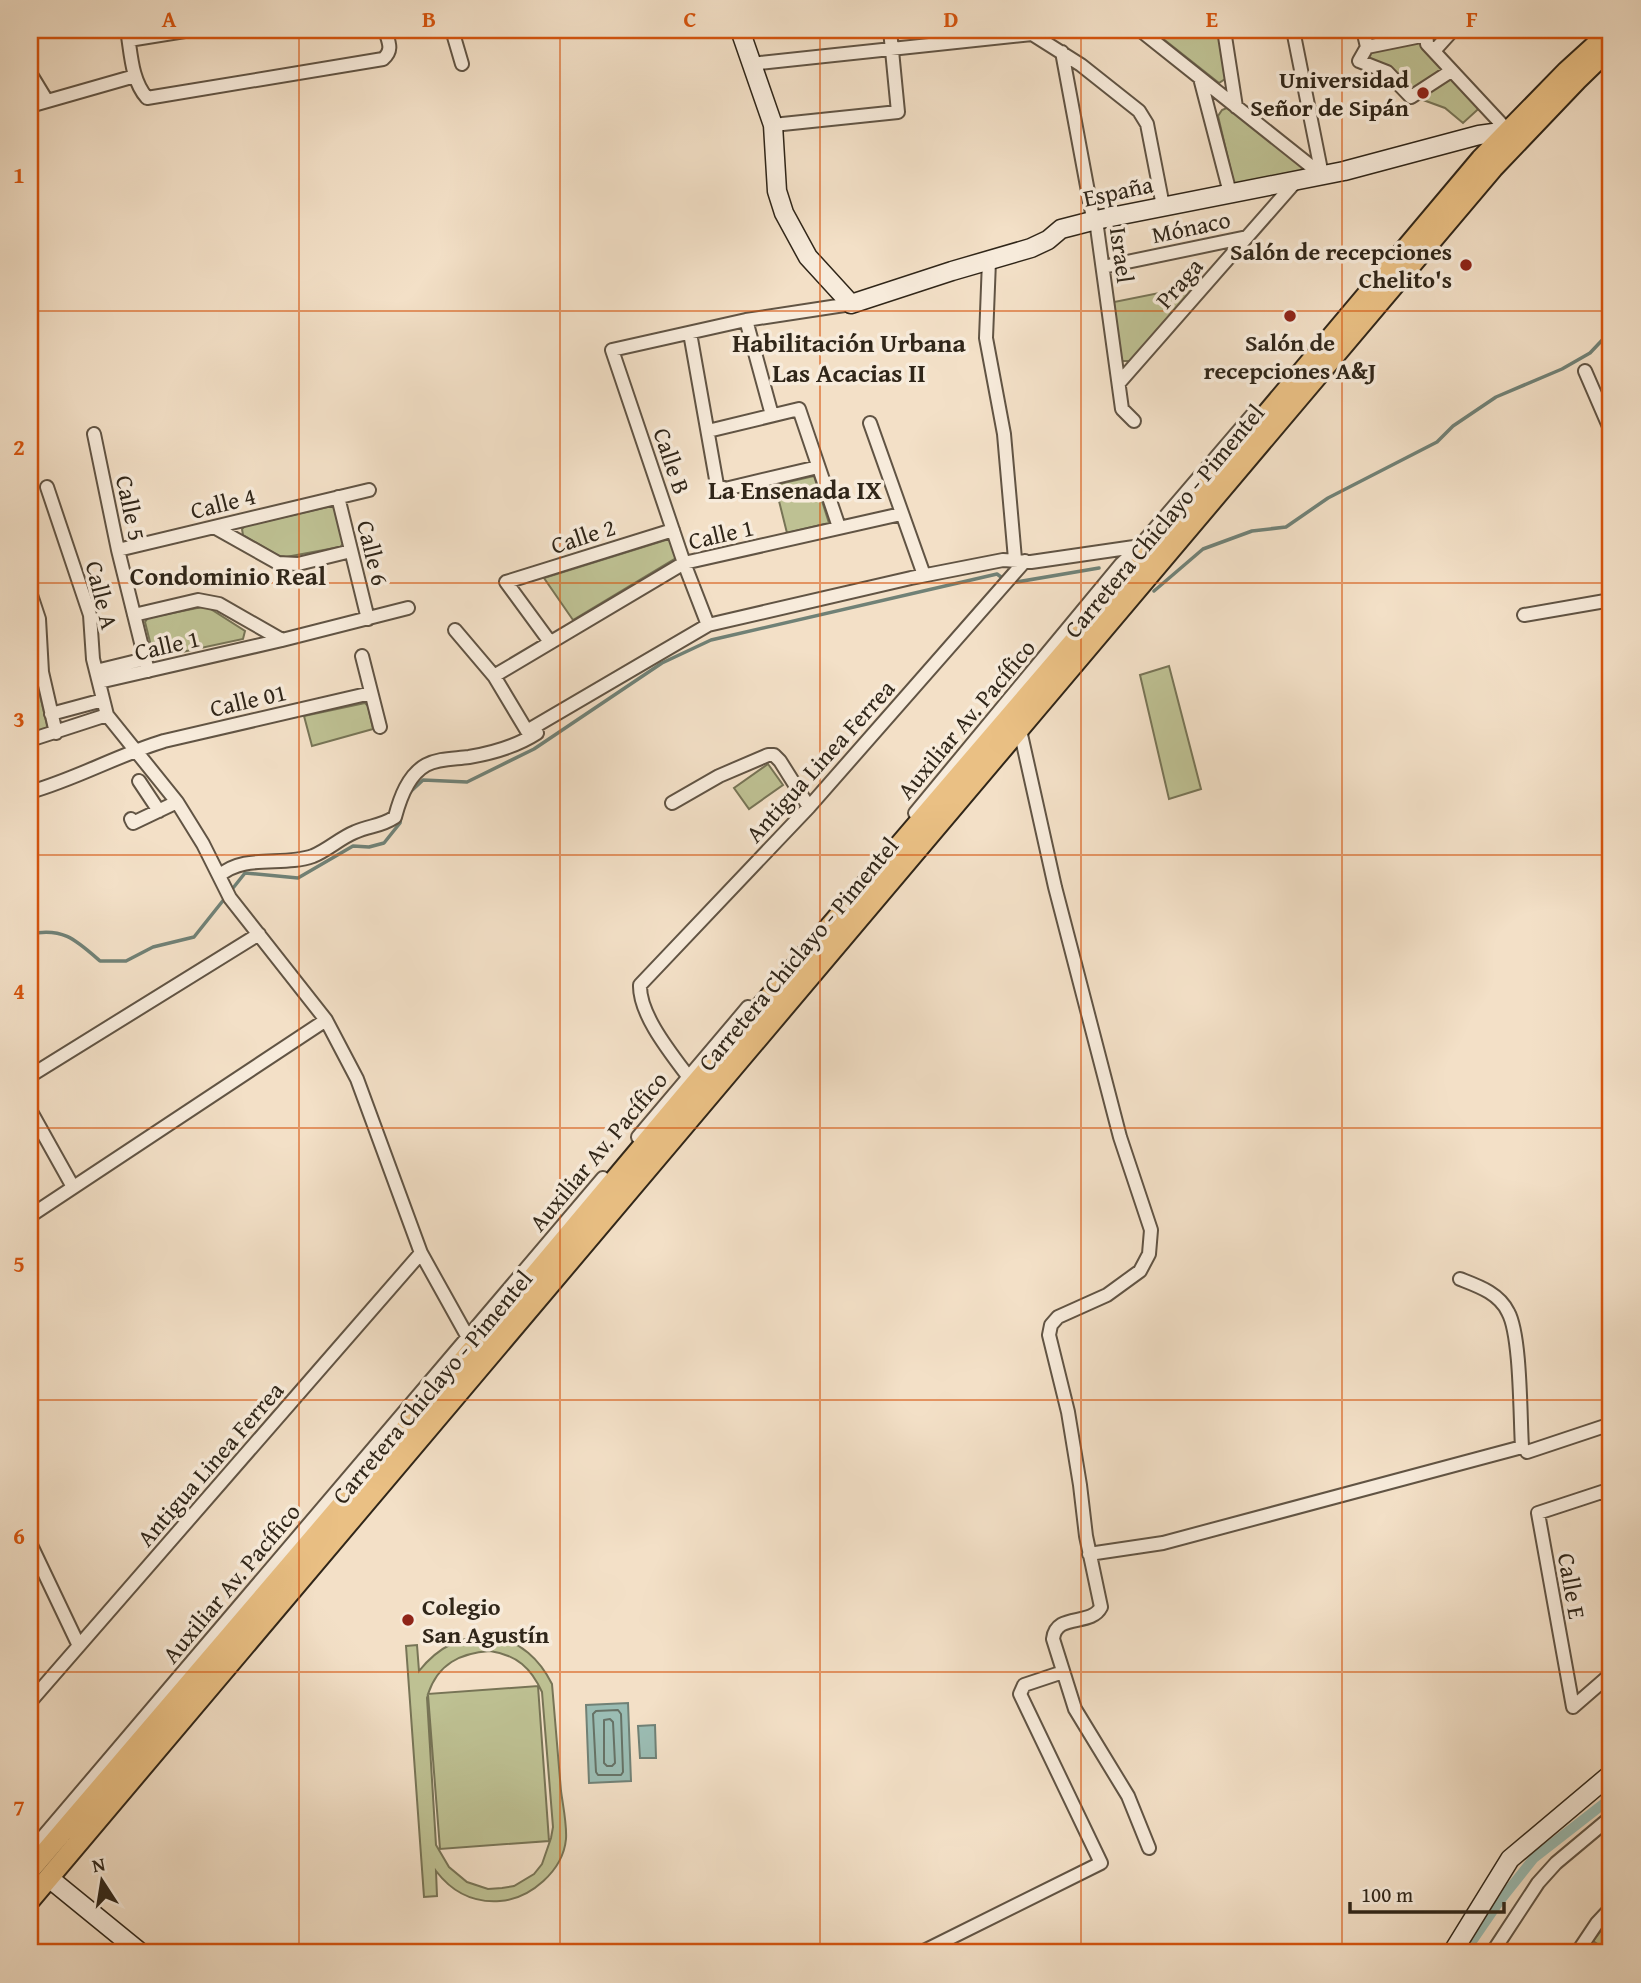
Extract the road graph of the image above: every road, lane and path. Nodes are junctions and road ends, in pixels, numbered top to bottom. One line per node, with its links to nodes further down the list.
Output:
1 (191, 30): 14 (street)
2 (385, 30): 25 (street)
3 (452, 30): 21 (street)
4 (740, 30): 22 (street)
5 (890, 30): 18 (street)
6 (1140, 30): 26 (street)
7 (1224, 30): 29 (street)
8 (1293, 30): 32 (street)
9 (1363, 30): 16 (street)
10 (1381, 30): 15 (street)
11 (1453, 30): 19 (street)
12 (1611, 31): 31 (main road, Carretera Chiclayo - Pimentel)
13 (1426, 33): 15 (street); 19 (street)
14 (128, 35): 25 (street)
15 (1384, 44): 16 (street)
16 (1367, 47): 23 (street)
17 (1611, 47): 86 (main road, Carretera Chiclayo - Pimentel)
18 (892, 49): 20 (street); 22 (street); 30 (street)
19 (1434, 51): 23 (street)
20 (1062, 52): 35 (street); 36 (street, Israel)
21 (462, 64)
22 (751, 64): 30 (street)
23 (1451, 71): 31 (street)
24 (30, 73): 27 (street)
25 (135, 76): 27 (street)
26 (1200, 78): 29 (street); 34 (street)
27 (47, 101): 28 (street)
28 (30, 106)
29 (1236, 107): 32 (street)
30 (773, 125): 40 (street)
31 (1508, 131): 32 (street, España); 43 (main road, Carretera Chiclayo - Pimentel)
32 (1322, 175): 33 (street, España)
33 (1297, 180): 34 (street, España); 37 (street, Praga)
34 (1230, 193): 35 (street, España)
35 (1163, 206): 36 (street, España)
36 (1096, 220): 38 (street, España); 39 (street, Israel)
37 (1247, 237): 39 (street, Mónaco); 46 (street, Praga)
38 (989, 261): 40 (street, España); 65 (street)
39 (1103, 267): 46 (street, Israel)
40 (851, 304): 41 (street, España)
41 (746, 320): 42 (street, España); 48 (street)
42 (690, 333): 44 (street, España); 51 (street)
43 (1325, 346): 47 (main road); 62 (main road, Carretera Chiclayo - Pimentel)
44 (612, 350): 61 (street, Calle B)
45 (1585, 370): 52 (street)
46 (1119, 383): 49 (street, Israel)
47 (1254, 413): 62 (street, Auxiliar Av. Pacífico)
48 (772, 415): 51 (street); 54 (street)
49 (1134, 421)
50 (870, 423): 58 (street)
51 (708, 431): 54 (street)
52 (1611, 431)
53 (94, 434): 63 (street, Calle 5)
54 (818, 467): 60 (street)
55 (47, 487): 81 (street, Calle A)
56 (369, 490): 57 (street, Calle 4)
57 (338, 497): 59 (street, Calle 4); 64 (street, Calle 6)
58 (901, 514): 60 (street, Calle 1); 67 (street)
59 (214, 527): 63 (street, Calle 4); 64 (street)
60 (839, 527): 66 (street, Calle 1)
61 (673, 530): 66 (street, Calle B); 77 (street, Calle 2)
62 (1149, 545): 65 (street); 86 (main road, Carretera Chiclayo - Pimentel); 103 (street, Auxiliar Av. Pacífico)
63 (118, 550): 71 (street, Calle 5)
64 (351, 551): 73 (street, Calle 6)
65 (1020, 560): 67 (street); 96 (street, Antigua Linea Ferrea)
66 (684, 563): 74 (street, Calle B); 77 (street, Calle 1)
67 (924, 575): 74 (street)
68 (30, 592): 84 (street)
69 (1611, 600): 72 (street)
70 (408, 608): 73 (street, Calle 1)
71 (134, 615): 76 (street); 79 (street, Calle 5)
72 (1524, 615)
73 (368, 619): 76 (street, Calle 1)
74 (708, 625): 80 (street)
75 (455, 631): 80 (street)
76 (282, 640): 79 (street, Calle 1)
77 (550, 642): 80 (street, Calle 1)
78 (362, 656): 82 (street)
79 (146, 665): 81 (street, Calle 1)
80 (494, 676)
81 (97, 677): 83 (street, Calle A)
82 (371, 693): 87 (street); 91 (street, Calle 01)
83 (103, 700): 84 (street); 85 (street, Calle A)
84 (51, 714): 88 (street)
85 (107, 715): 88 (street); 91 (street)
86 (1014, 724): 103 (main road, Carretera Chiclayo - Pimentel); 113 (main road, Carretera Chiclayo - Pimentel); 116 (street)
87 (380, 727)
88 (56, 733): 90 (street)
89 (537, 733): 99 (street)
90 (30, 740)
91 (134, 750): 93 (street, Calle 01); 94 (street)
92 (139, 781): 97 (street)
93 (30, 792)
94 (177, 802): 97 (street); 99 (street)
95 (672, 803): 96 (street)
96 (809, 807): 103 (street, Antigua Linea Ferrea)
97 (159, 811): 98 (street)
98 (131, 819)
99 (221, 880): 100 (street)
100 (259, 934): 101 (street); 102 (street)
101 (326, 1020): 105 (street); 107 (street)
102 (30, 1076)
103 (691, 1081): 109 (main road, Carretera Chiclayo - Pimentel)
104 (30, 1111): 105 (street)
105 (73, 1187): 106 (street)
106 (30, 1216)
107 (422, 1253): 109 (street); 117 (street, Antigua Linea Ferrea)
108 (1460, 1279): 116 (street)
109 (471, 1342): 113 (main road, Carretera Chiclayo - Pimentel); 124 (street, Auxiliar Av. Pacífico)
110 (1611, 1424): 111 (street)
111 (1527, 1452)
112 (1609, 1490): 114 (street); 119 (street, Calle E)
113 (364, 1492): 125 (main road, Carretera Chiclayo - Pimentel); 126 (main road, Carretera Chiclayo - Pimentel)
114 (1611, 1509)
115 (30, 1543): 117 (street)
116 (1089, 1554): 118 (street)
117 (79, 1646): 120 (street, Antigua Linea Ferrea)
118 (1063, 1672): 123 (street); 130 (street)
119 (1611, 1674)
120 (30, 1702)
121 (1611, 1774): 131 (street)
122 (1611, 1817): 132 (street)
123 (1149, 1848)
124 (30, 1852)
125 (30, 1870)
126 (49, 1878): 127 (main road, Carretera Chiclayo - Pimentel); 129 (street)
127 (30, 1900)
128 (1611, 1908): 133 (street)
129 (141, 1953)
130 (920, 1953)
131 (1452, 1953)
132 (1492, 1953)
133 (1577, 1953)

